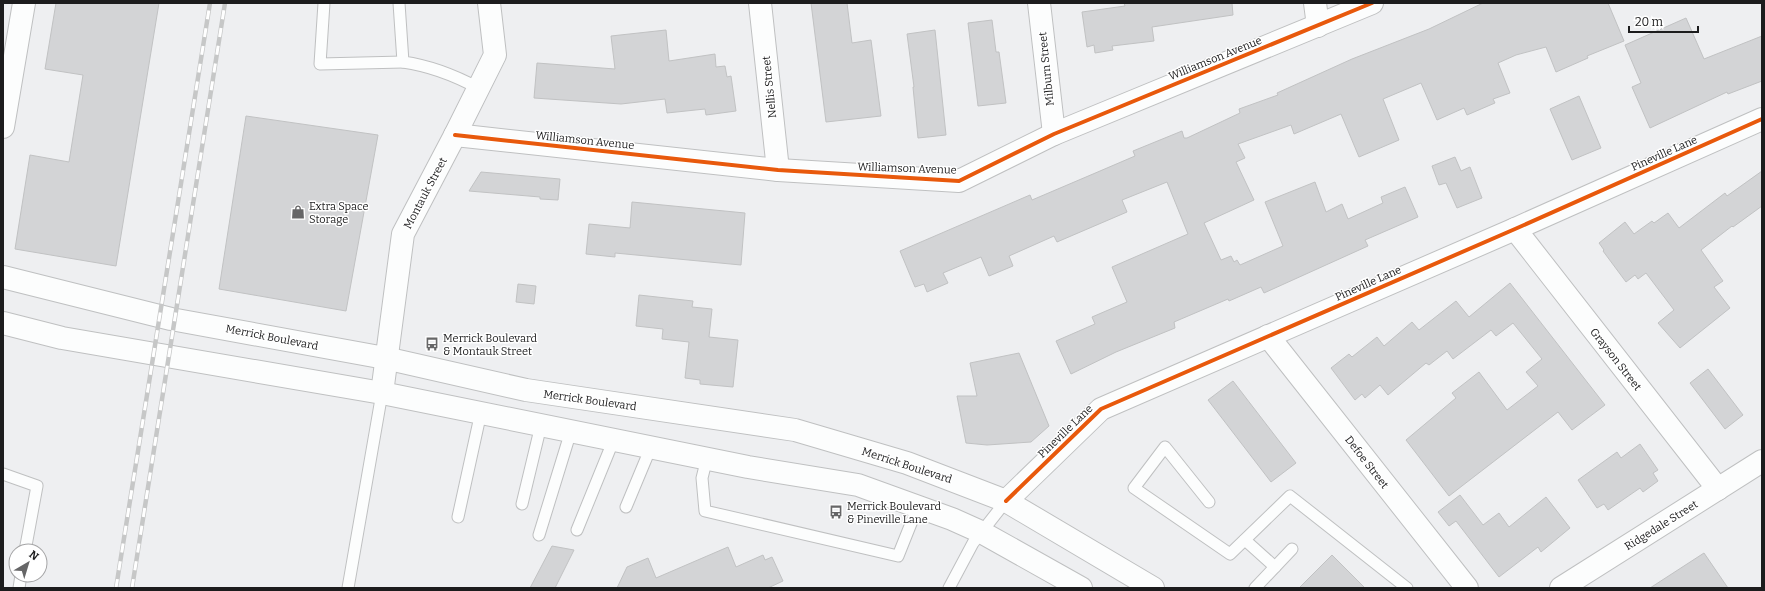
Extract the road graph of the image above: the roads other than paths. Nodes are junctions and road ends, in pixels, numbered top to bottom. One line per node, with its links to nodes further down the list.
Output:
1 (24, 3): 13 (street)
2 (324, 3): 10 (lane)
3 (399, 3): 10 (lane)
4 (489, 3): 11 (street, Montauk Street)
5 (760, 3): 16 (street, Nellis Street)
6 (1039, 3): 14 (street, Milburn Street)
7 (1315, 3): 9 (street)
8 (1372, 3): 9 (street, Williamson Avenue)
9 (1318, 26): 14 (street, Williamson Avenue)
10 (403, 62): 11 (lane)
11 (478, 88): 15 (street, Montauk Street)
12 (1762, 119): 17 (street, Pineville Lane)
13 (3, 127)
14 (1054, 134): 16 (street, Williamson Avenue)
15 (455, 135): 16 (street, Williamson Avenue); 21 (street, Montauk Street)
16 (778, 170)
17 (1515, 229): 20 (street, Pineville Lane); 31 (street, Grayson Street)
18 (3, 276): 21 (street, Merrick Boulevard)
19 (3, 323): 22 (street)
20 (1268, 336): 32 (street, Pineville Lane); 51 (street, Defoe Street)
21 (385, 358): 22 (street, Montauk Street); 32 (street, Merrick Boulevard)
22 (382, 393): 23 (street); 45 (lane)
23 (481, 412): 24 (street); 37 (lane)
24 (541, 425): 25 (street); 34 (lane)
25 (571, 431): 26 (street); 40 (lane)
26 (614, 439): 27 (street); 38 (lane)
27 (651, 447): 28 (street); 36 (lane)
28 (706, 458): 35 (street); 35 (lane)
29 (1762, 461): 31 (street, Ridgedale Street)
30 (3, 474): 42 (lane)
31 (1718, 489): 52 (street, Ridgedale Street)
32 (1006, 501): 39 (lane); 48 (street, Merrick Boulevard)
33 (1209, 502): 41 (lane)
34 (522, 504)
35 (918, 506): 39 (street)
36 (626, 507)
37 (458, 517)
38 (578, 530)
39 (981, 532): 46 (lane); 47 (street)
40 (539, 535)
41 (1245, 540): 44 (lane); 50 (lane)
42 (26, 543)
43 (1292, 550): 44 (lane)
44 (1275, 567): 49 (lane)
45 (348, 588)
46 (949, 588)
47 (1081, 588)
48 (1153, 588)
49 (1255, 588)
50 (1407, 588)
51 (1467, 588)
52 (1561, 588)

